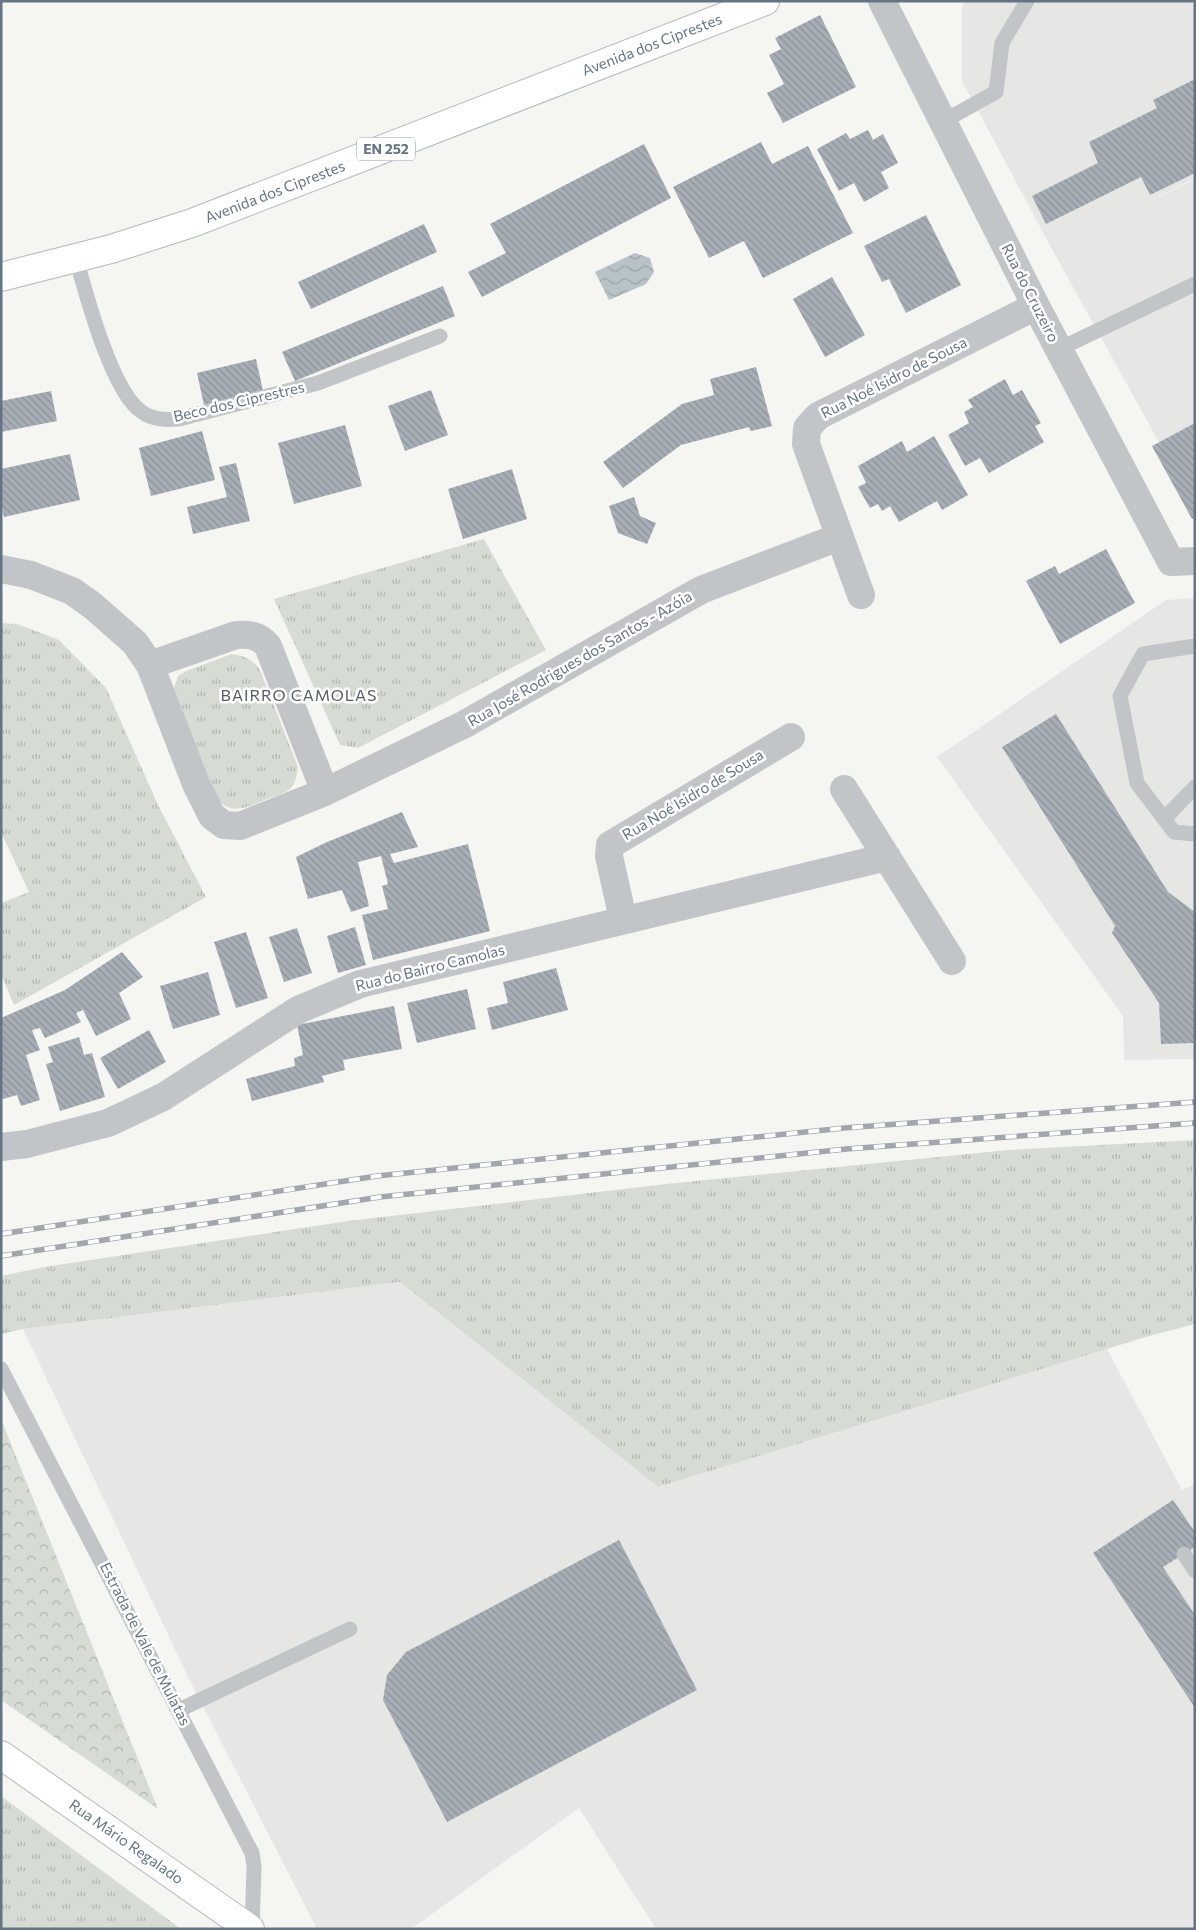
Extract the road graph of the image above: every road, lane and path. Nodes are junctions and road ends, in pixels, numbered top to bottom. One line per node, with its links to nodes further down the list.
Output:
1 (765, 1): 5 (main road, Avenida dos Ciprestes / EN 252)
2 (882, 1): 4 (street, Rua do Cruzeiro)
3 (1027, 1): 4 (lane)
4 (942, 122): 8 (street, Rua do Cruzeiro)
5 (76, 258): 6 (main road, Avenida dos Ciprestes / EN 252); 9 (lane, Beco dos Ciprestres)
6 (1, 276)
7 (1195, 284): 10 (lane)
8 (1036, 306): 10 (street, Rua do Cruzeiro); 11 (street, Rua Noé Isidro de Sousa)
9 (440, 336)
10 (1059, 350): 12 (street, Rua do Cruzeiro)
11 (839, 537): 14 (street, Rua Noé Isidro de Sousa); 20 (street, Rua José Rodrigues dos Santos - Azóia)
12 (1195, 561)
13 (1, 569): 16 (street)
14 (861, 595)
15 (1195, 646): 21 (lane)
16 (150, 665): 20 (street); 20 (street, Rua José Rodrigues dos Santos - Azóia)
17 (791, 737): 24 (street, Rua Noé Isidro de Sousa)
18 (1195, 787): 21 (lane)
19 (844, 789): 23 (street)
20 (325, 792)
21 (1164, 819): 22 (lane)
22 (1195, 834)
23 (887, 857): 24 (street, Rua do Bairro Camolas); 25 (street)
24 (623, 920): 26 (street, Rua do Bairro Camolas)
25 (952, 961)
26 (1, 1147)
27 (1, 1369): 31 (lane, Estrada de Vale de Mulatas)
28 (1184, 1554): 29 (lane)
29 (1195, 1571)
30 (350, 1629): 31 (lane)
31 (179, 1710): 33 (lane, Estrada de Vale de Mulatas)
32 (1, 1755): 33 (main road, Rua Mário Regalado)
33 (251, 1929)

